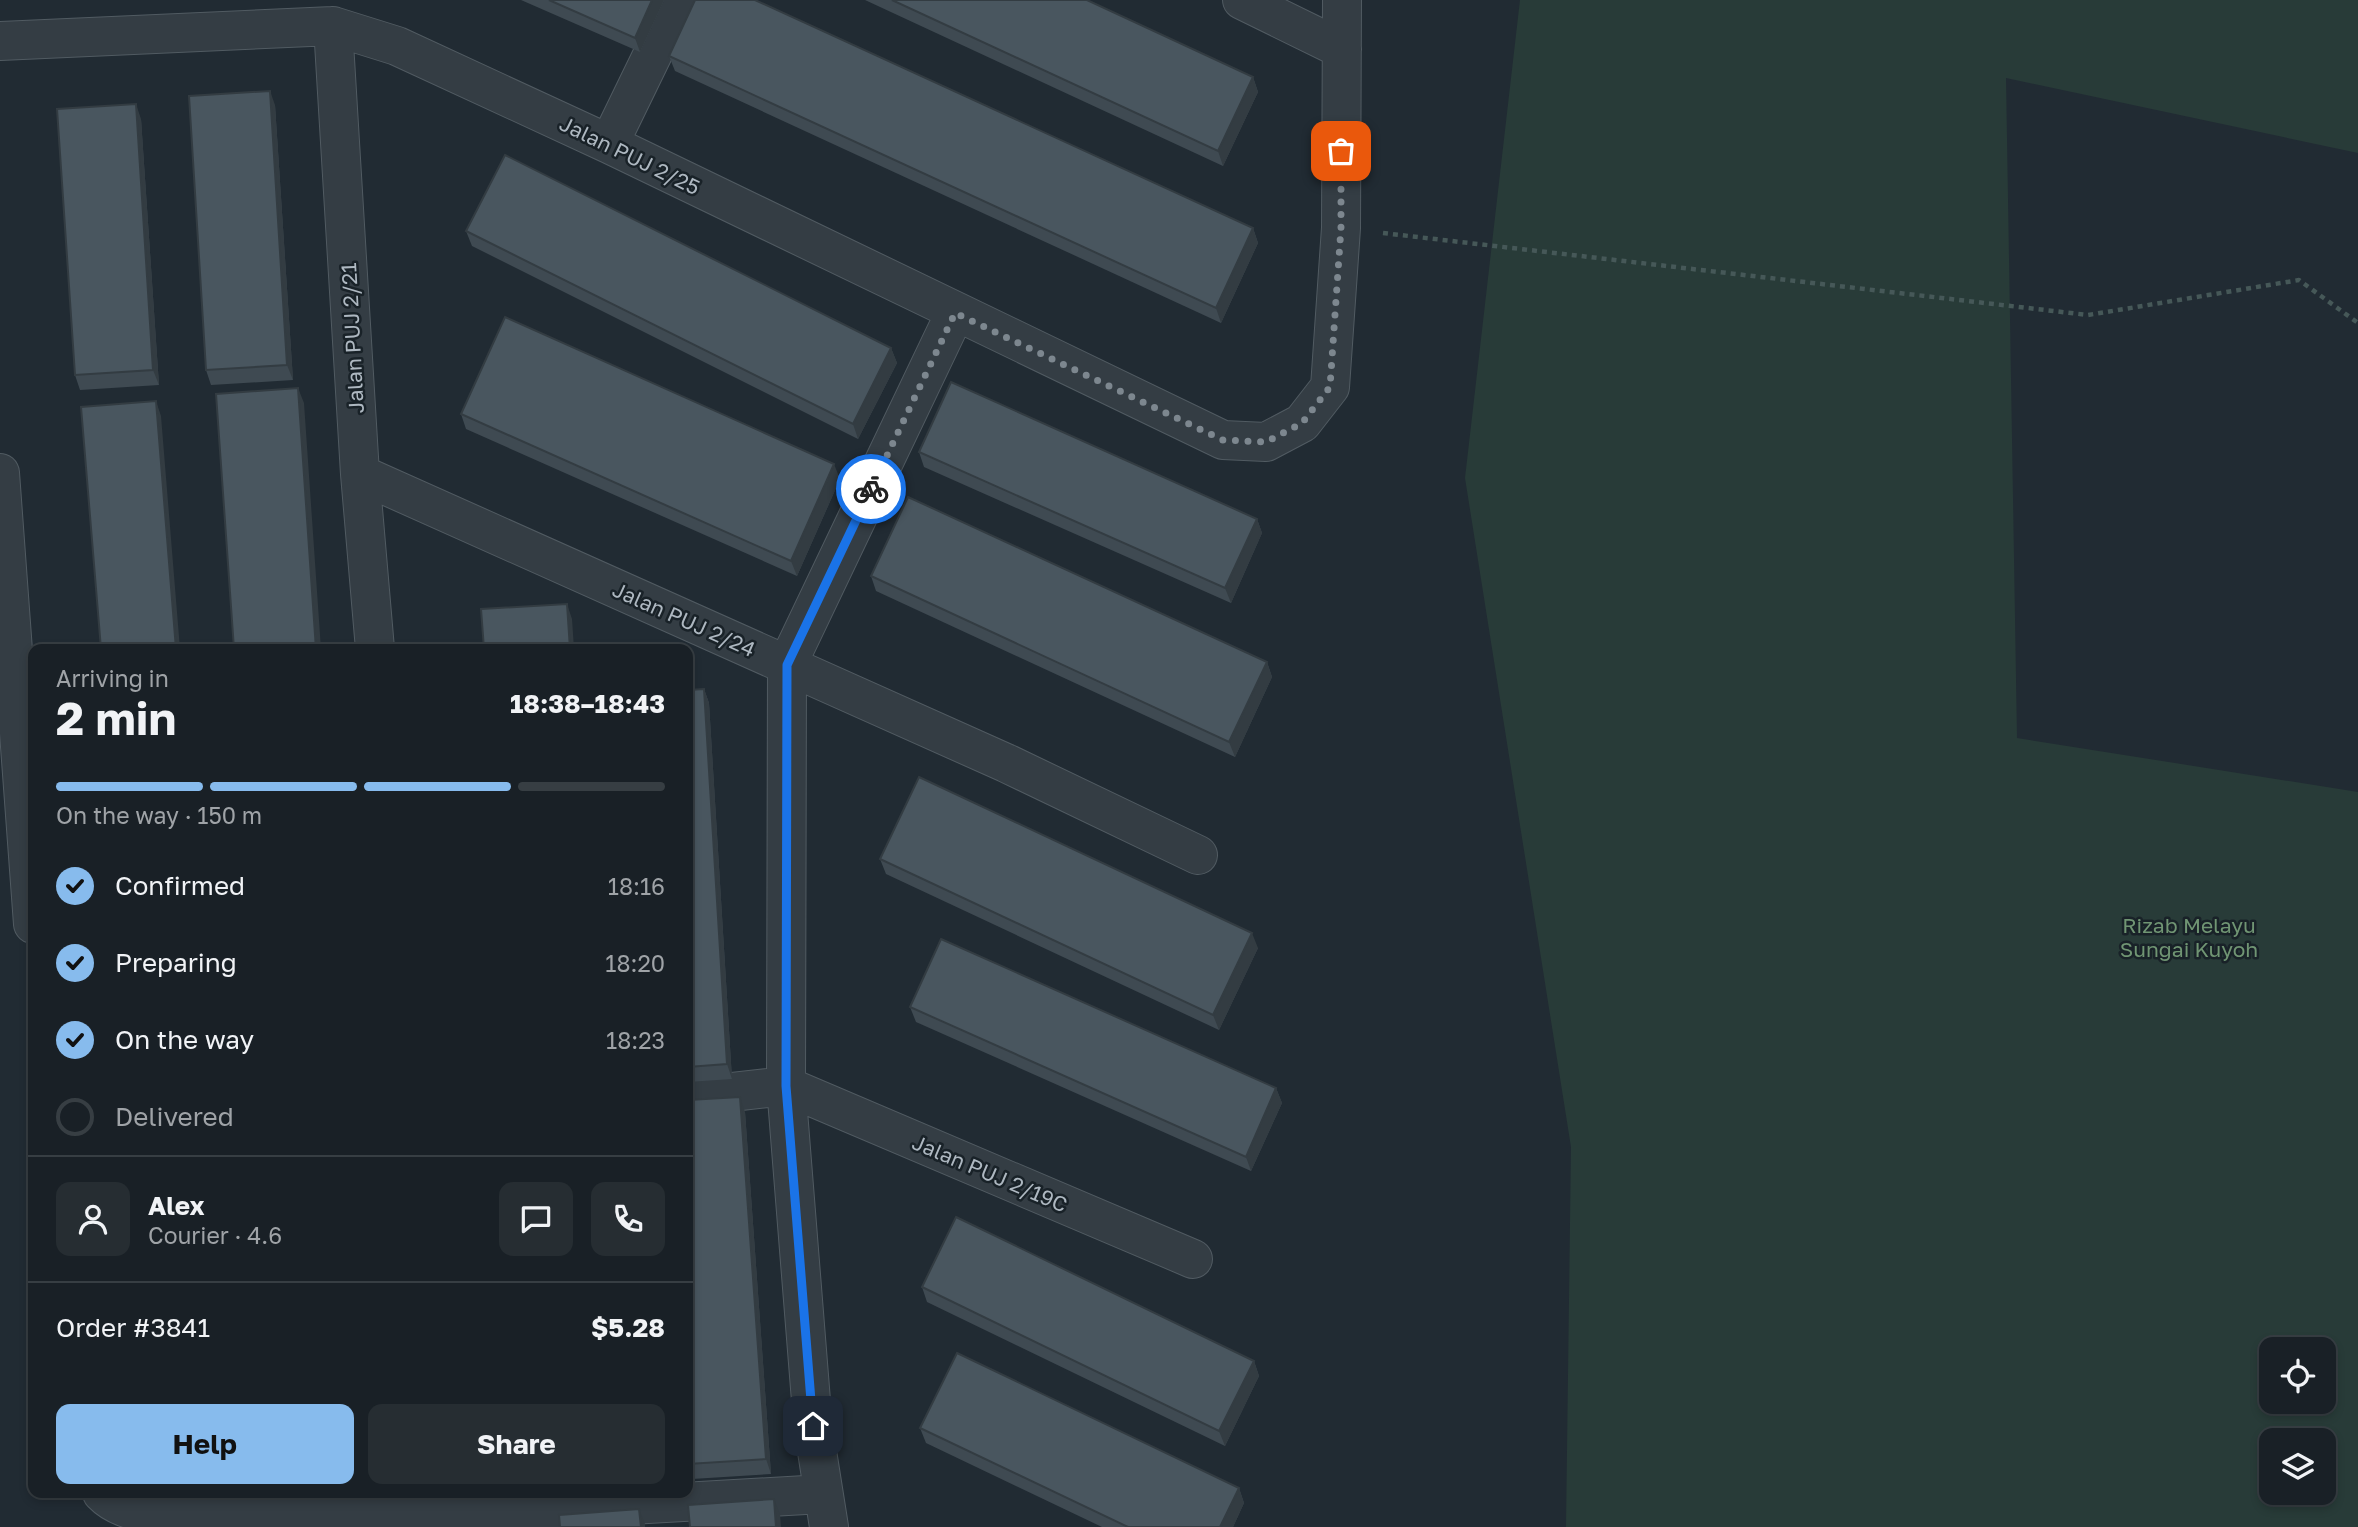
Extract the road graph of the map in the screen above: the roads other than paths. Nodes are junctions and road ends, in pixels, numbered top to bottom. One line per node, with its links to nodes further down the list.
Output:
1 (679, 0): 7 (street)
2 (1242, 0): 6 (street)
3 (1342, 0): 6 (street)
4 (333, 26): 5 (street, Jalan PUJ 2/25); 7 (street, Jalan PUJ 2/25); 10 (street, Jalan PUJ 2/21)
5 (0, 41)
6 (1342, 49): 8 (street, Jalan PUJ 2/25)
7 (609, 144): 8 (street, Jalan PUJ 2/25)
8 (955, 313): 12 (street)
9 (0, 473): 13 (street)
10 (360, 474): 11 (street, Jalan PUJ 2/21); 12 (street, Jalan PUJ 2/24)
11 (375, 644)
12 (787, 665): 15 (street, Jalan PUJ 2/24); 17 (street)
13 (27, 776): 14 (street)
14 (14, 843): 16 (street)
15 (1198, 855)
16 (28, 903)
17 (786, 1086): 18 (street); 19 (street, Jalan PUJ 2/19C); 21 (street)
18 (693, 1096)
19 (1193, 1259)
20 (108, 1498): 22 (street)
21 (826, 1511): 22 (street)
22 (454, 1512)

